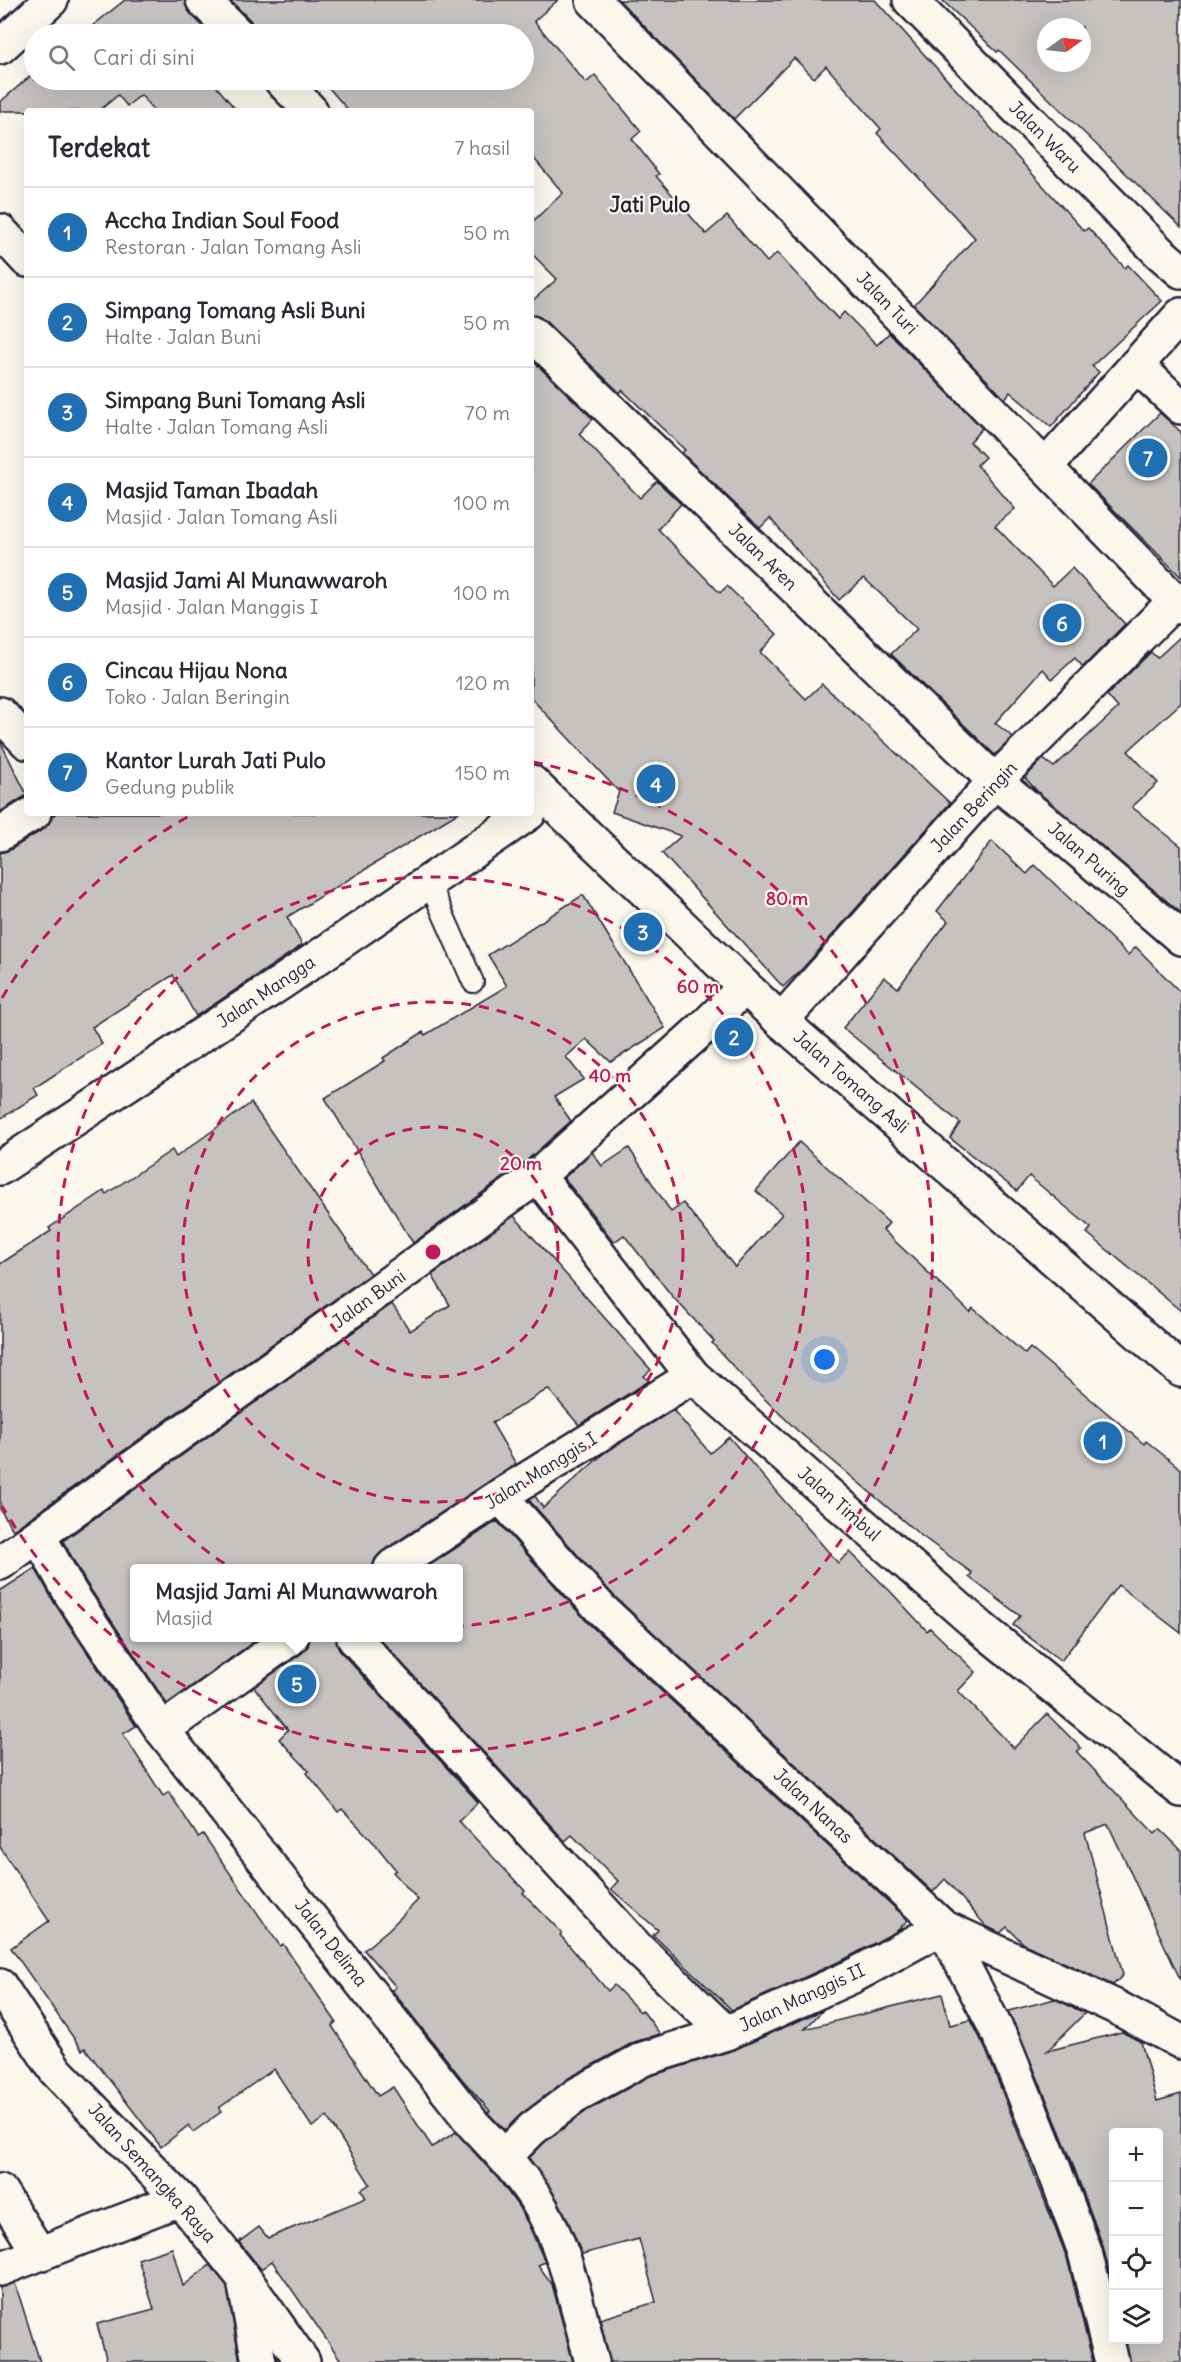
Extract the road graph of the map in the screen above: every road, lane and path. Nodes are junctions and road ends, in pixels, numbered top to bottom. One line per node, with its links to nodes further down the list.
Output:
1 (51, 0): 5 (street)
2 (203, 0): 6 (street)
3 (593, 0): 18 (street, Jalan Turi)
4 (910, 0): 13 (street, Jalan Waru)
5 (25, 24)
6 (227, 24)
7 (24, 25): 8 (street)
8 (0, 47)
9 (291, 90): 10 (street)
10 (308, 108)
11 (0, 231): 12 (street)
12 (24, 257)
13 (1181, 271)
14 (1181, 315): 16 (street)
15 (534, 336): 22 (street, Jalan Aren)
16 (1136, 365): 17 (street); 18 (street)
17 (1181, 407)
18 (1046, 466): 19 (street, Jalan Turi)
19 (1178, 604): 22 (street, Jalan Beringin)
20 (0, 714): 21 (street)
21 (24, 739)
22 (995, 782): 28 (street, Jalan Puring); 31 (street, Jalan Beringin)
23 (535, 802): 30 (street, Jalan Tomang Asli)
24 (29, 816): 26 (street)
25 (516, 816): 27 (street, Jalan Mangga)
26 (0, 834)
27 (429, 882): 29 (lane); 32 (street, Jalan Mangga)
28 (1181, 938)
29 (473, 982)
30 (745, 987): 31 (street, Jalan Tomang Asli); 33 (street, Jalan Buni)
31 (781, 1021): 34 (street, Jalan Tomang Asli)
32 (0, 1168)
33 (538, 1176): 35 (street, Jalan Timbul); 37 (street, Jalan Buni)
34 (1181, 1370)
35 (693, 1376): 36 (street, Jalan Manggis I); 43 (street, Jalan Timbul)
36 (500, 1496): 39 (street, Jalan Manggis I); 44 (street, Jalan Nanas)
37 (39, 1537): 38 (street, Jalan Buni); 42 (street, Jalan Delima)
38 (0, 1563)
39 (398, 1564)
40 (285, 1642): 42 (street)
41 (358, 1642): 46 (street, Jalan Manggis II)
42 (162, 1730): 48 (street, Jalan Delima)
43 (1181, 1790)
44 (943, 1927): 46 (street, Jalan Manggis II); 47 (street, Jalan Nanas); 57 (street)
45 (0, 1986): 50 (street, Jalan Semangka Raya)
46 (726, 2033): 48 (street)
47 (1181, 2042)
48 (504, 2157): 56 (street, Jalan Delima)
49 (0, 2191): 51 (street)
50 (180, 2199): 51 (street); 53 (street, Jalan Semangka Raya)
51 (39, 2253): 52 (street)
52 (0, 2269)
53 (244, 2278): 54 (street); 55 (street, Jalan Semangka Raya)
54 (259, 2362)
55 (303, 2362)
56 (592, 2362)
57 (1112, 2362)

